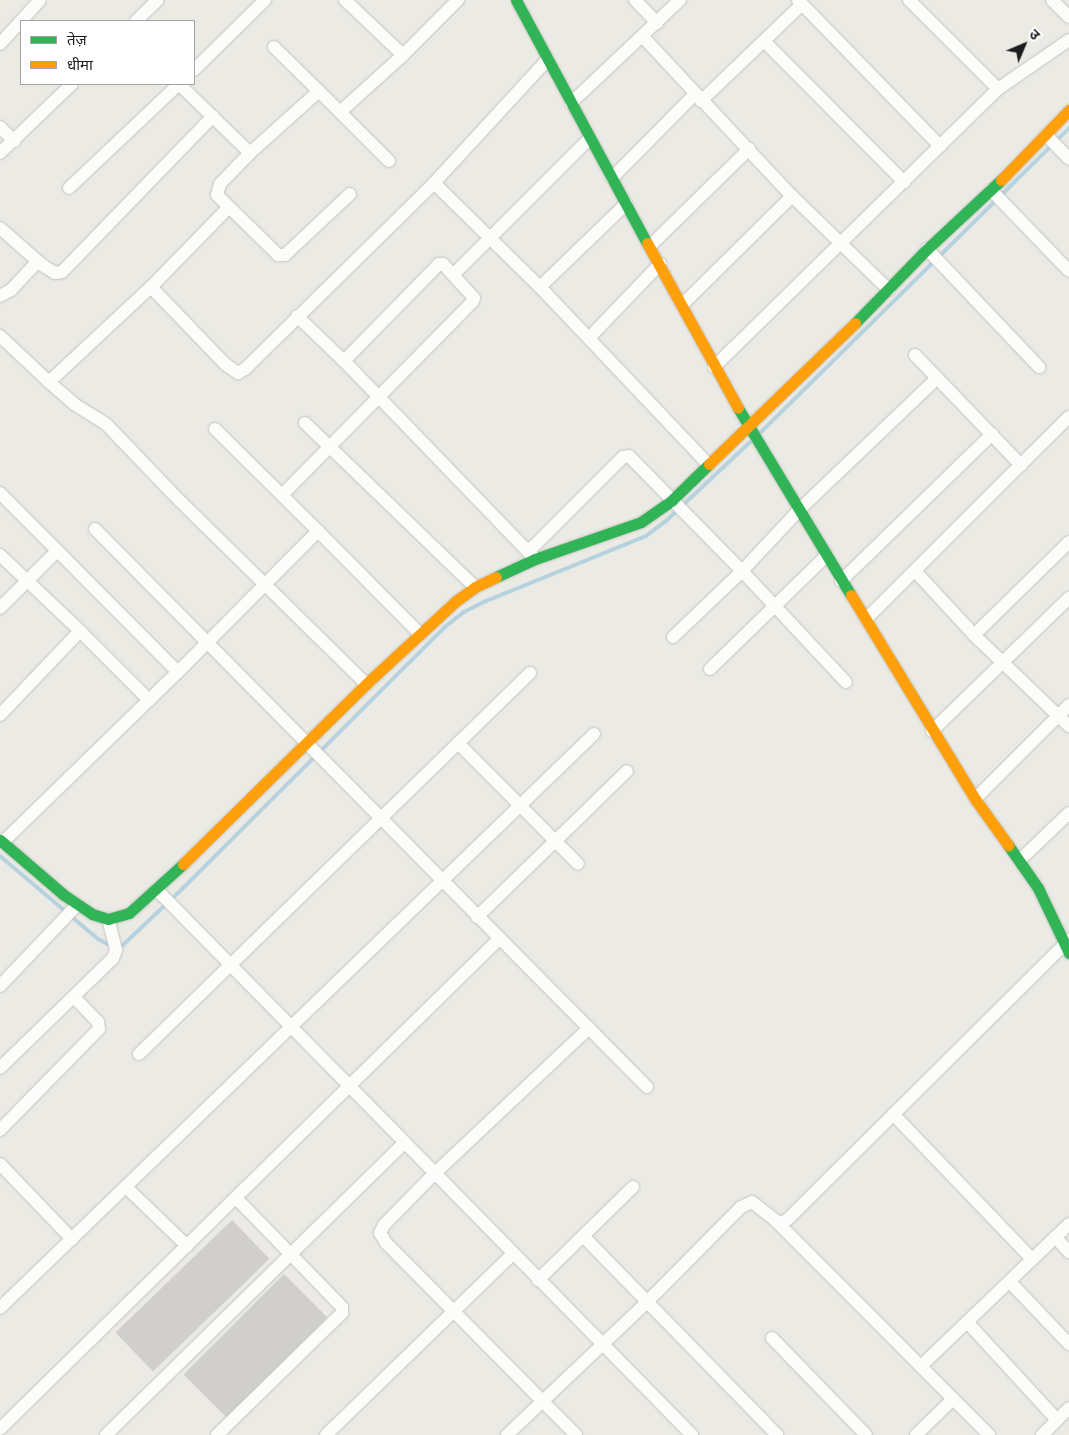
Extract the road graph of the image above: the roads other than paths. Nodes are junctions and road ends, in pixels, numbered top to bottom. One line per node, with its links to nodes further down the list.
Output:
1 (40, 0): 13 (street)
2 (158, 0): 14 (street)
3 (265, 0): 24 (street)
4 (345, 0): 22 (street)
5 (458, 0): 22 (street)
6 (516, 0): 23 (street)
7 (635, 0): 16 (street)
8 (680, 0): 16 (street)
9 (909, 0): 28 (street)
10 (1052, 0): 12 (street)
11 (800, 2): 19 (street); 39 (street)
12 (1069, 17)
13 (22, 20)
14 (137, 20)
15 (20, 22): 20 (street)
16 (657, 23): 17 (street)
17 (643, 37): 30 (street); 31 (street)
18 (1069, 40): 28 (street)
19 (764, 41): 30 (street); 46 (street)
20 (0, 44)
21 (274, 47): 29 (street)
22 (403, 55): 33 (street)
23 (548, 59): 31 (street); 47 (street)
24 (195, 69)
25 (71, 85): 38 (street)
26 (178, 85): 48 (street)
27 (180, 85): 34 (street)
28 (998, 89): 39 (street)
29 (319, 91): 33 (street); 41 (street)
30 (698, 98): 40 (street); 45 (street)
31 (571, 103): 37 (street)
32 (1069, 110): 36 (street)
33 (340, 112): 44 (street)
34 (213, 116): 41 (street); 59 (street)
35 (0, 127): 38 (street)
36 (1046, 135): 43 (street); 49 (street)
37 (589, 139): 45 (street); 55 (street)
38 (14, 141): 42 (street)
39 (940, 146): 46 (street)
40 (749, 149): 51 (street); 57 (street)
41 (250, 153): 53 (street)
42 (0, 154)
43 (1069, 158)
44 (389, 161)
45 (612, 178): 52 (street)
46 (904, 182): 56 (street)
47 (434, 183): 55 (street); 68 (street)
48 (69, 188)
49 (991, 190): 58 (street); 61 (street)
50 (350, 194): 53 (street)
51 (792, 196): 56 (street); 67 (street)
52 (626, 204): 57 (street); 63 (street)
53 (228, 208): 64 (street)
54 (0, 228): 59 (street)
55 (492, 238): 62 (street); 63 (street)
56 (841, 242): 65 (street); 73 (street)
57 (650, 246): 60 (street)
58 (927, 249): 65 (street); 74 (street)
59 (41, 264): 66 (street)
60 (660, 264): 67 (street); 70 (street)
61 (1069, 271)
62 (453, 275): 72 (street); 77 (street)
63 (540, 286): 70 (street)
64 (151, 287): 68 (street); 76 (street)
65 (889, 290): 80 (street)
66 (0, 296)
67 (682, 305): 73 (street)
68 (297, 316): 72 (street)
69 (0, 336): 76 (street)
70 (589, 338): 84 (street)
71 (915, 355): 75 (street)
72 (344, 361): 77 (street)
73 (714, 367): 80 (street)
74 (1039, 367)
75 (937, 378): 82 (street); 89 (street)
76 (49, 382): 101 (street)
77 (378, 398): 83 (street); 95 (street)
78 (1069, 417): 85 (street)
79 (305, 423): 83 (street)
80 (750, 428): 84 (street); 89 (street)
81 (215, 429): 86 (street)
82 (992, 434): 85 (street); 100 (street)
83 (331, 448): 86 (street); 102 (street)
84 (709, 465): 88 (street)
85 (1021, 465): 98 (street)
86 (282, 496): 91 (street)
87 (2, 500): 93 (street)
88 (672, 500): 95 (street); 95 (street); 97 (street)
89 (799, 510): 96 (street); 97 (street)
90 (95, 529): 111 (street)
91 (318, 531): 101 (street); 108 (street)
92 (1069, 542): 109 (street)
93 (57, 551): 99 (street); 114 (street)
94 (0, 555): 99 (street)
95 (531, 555): 102 (street)
96 (826, 556): 100 (street); 104 (street)
97 (742, 571): 104 (street); 110 (street)
98 (915, 571): 106 (street); 109 (street)
99 (26, 582): 105 (street); 107 (street)
100 (841, 582): 106 (street)
101 (265, 585): 111 (street); 117 (street)
102 (475, 587): 108 (street)
103 (1069, 598): 112 (street)
104 (774, 606): 113 (street); 116 (street)
105 (0, 608)
106 (866, 619): 123 (street)
107 (80, 631): 118 (street); 120 (street)
108 (420, 634): 117 (street)
109 (974, 635): 112 (street)
110 (673, 637)
111 (208, 641): 114 (street); 126 (street)
112 (1002, 662): 121 (street); 123 (street)
113 (710, 669)
114 (178, 672): 118 (street)
115 (530, 673): 125 (street)
116 (846, 682)
117 (366, 684): 126 (street)
118 (149, 700): 132 (street)
119 (1069, 705): 121 (street)
120 (0, 714)
121 (1058, 716): 122 (street); 128 (street)
122 (1069, 726)
123 (932, 731): 128 (street)
124 (594, 734): 129 (street)
125 (458, 743): 129 (street); 131 (street)
126 (306, 744): 131 (street); 137 (street)
127 (627, 771): 133 (street)
128 (974, 799): 134 (street)
129 (519, 806): 133 (street); 136 (street)
130 (1069, 813): 134 (street)
131 (381, 819): 136 (street); 143 (street)
132 (1, 841): 138 (street)
133 (555, 841): 135 (street); 139 (street)
134 (1020, 860): 142 (street)
135 (578, 864)
136 (441, 880): 139 (street); 146 (street)
137 (157, 890): 140 (street); 143 (street)
138 (77, 904): 140 (street); 144 (street)
139 (477, 917): 141 (street)
140 (108, 919): 145 (street)
141 (499, 939): 147 (street); 150 (street)
142 (1068, 946): 152 (street)
143 (231, 966): 146 (street); 148 (street)
144 (0, 986)
145 (74, 997): 149 (street); 153 (street)
146 (291, 1028): 150 (street); 158 (street)
147 (589, 1028): 151 (street); 156 (street)
148 (139, 1054)
149 (0, 1068)
150 (350, 1087): 154 (street); 159 (street)
151 (648, 1087)
152 (893, 1114): 160 (street); 169 (street)
153 (0, 1130)
154 (404, 1143): 156 (street); 167 (street)
155 (0, 1164): 164 (street)
156 (434, 1174): 168 (street); 174 (street)
157 (633, 1186): 162 (street)
158 (126, 1187): 164 (street); 165 (street)
159 (236, 1198): 165 (street); 167 (street)
160 (776, 1221): 172 (street); 179 (street)
161 (1069, 1224): 163 (street)
162 (583, 1236): 170 (street); 172 (street)
163 (1055, 1238): 166 (street); 169 (street)
164 (72, 1239): 173 (street)
165 (187, 1246): 184 (street)
166 (1069, 1252)
167 (291, 1254): 186 (street); 187 (street)
168 (513, 1254): 170 (street); 174 (street)
169 (1032, 1260): 171 (street)
170 (538, 1280): 178 (street)
171 (1010, 1282): 175 (street); 177 (street)
172 (648, 1301): 178 (street); 192 (street)
173 (0, 1308)
174 (454, 1312): 181 (street); 188 (street)
175 (967, 1322): 179 (street); 183 (street)
176 (772, 1338): 185 (street)
177 (1069, 1344)
178 (602, 1345): 181 (street); 191 (street)
179 (921, 1366): 180 (street)
180 (953, 1398): 193 (street); 194 (street)
181 (542, 1401): 189 (street); 190 (street)
182 (1069, 1408): 183 (street)
183 (1057, 1420): 195 (street)
184 (0, 1429)
185 (859, 1433)
186 (106, 1435)
187 (217, 1435)
188 (326, 1435)
189 (507, 1435)
190 (576, 1435)
191 (692, 1435)
192 (777, 1435)
193 (916, 1435)
194 (989, 1435)
195 (1042, 1435)

